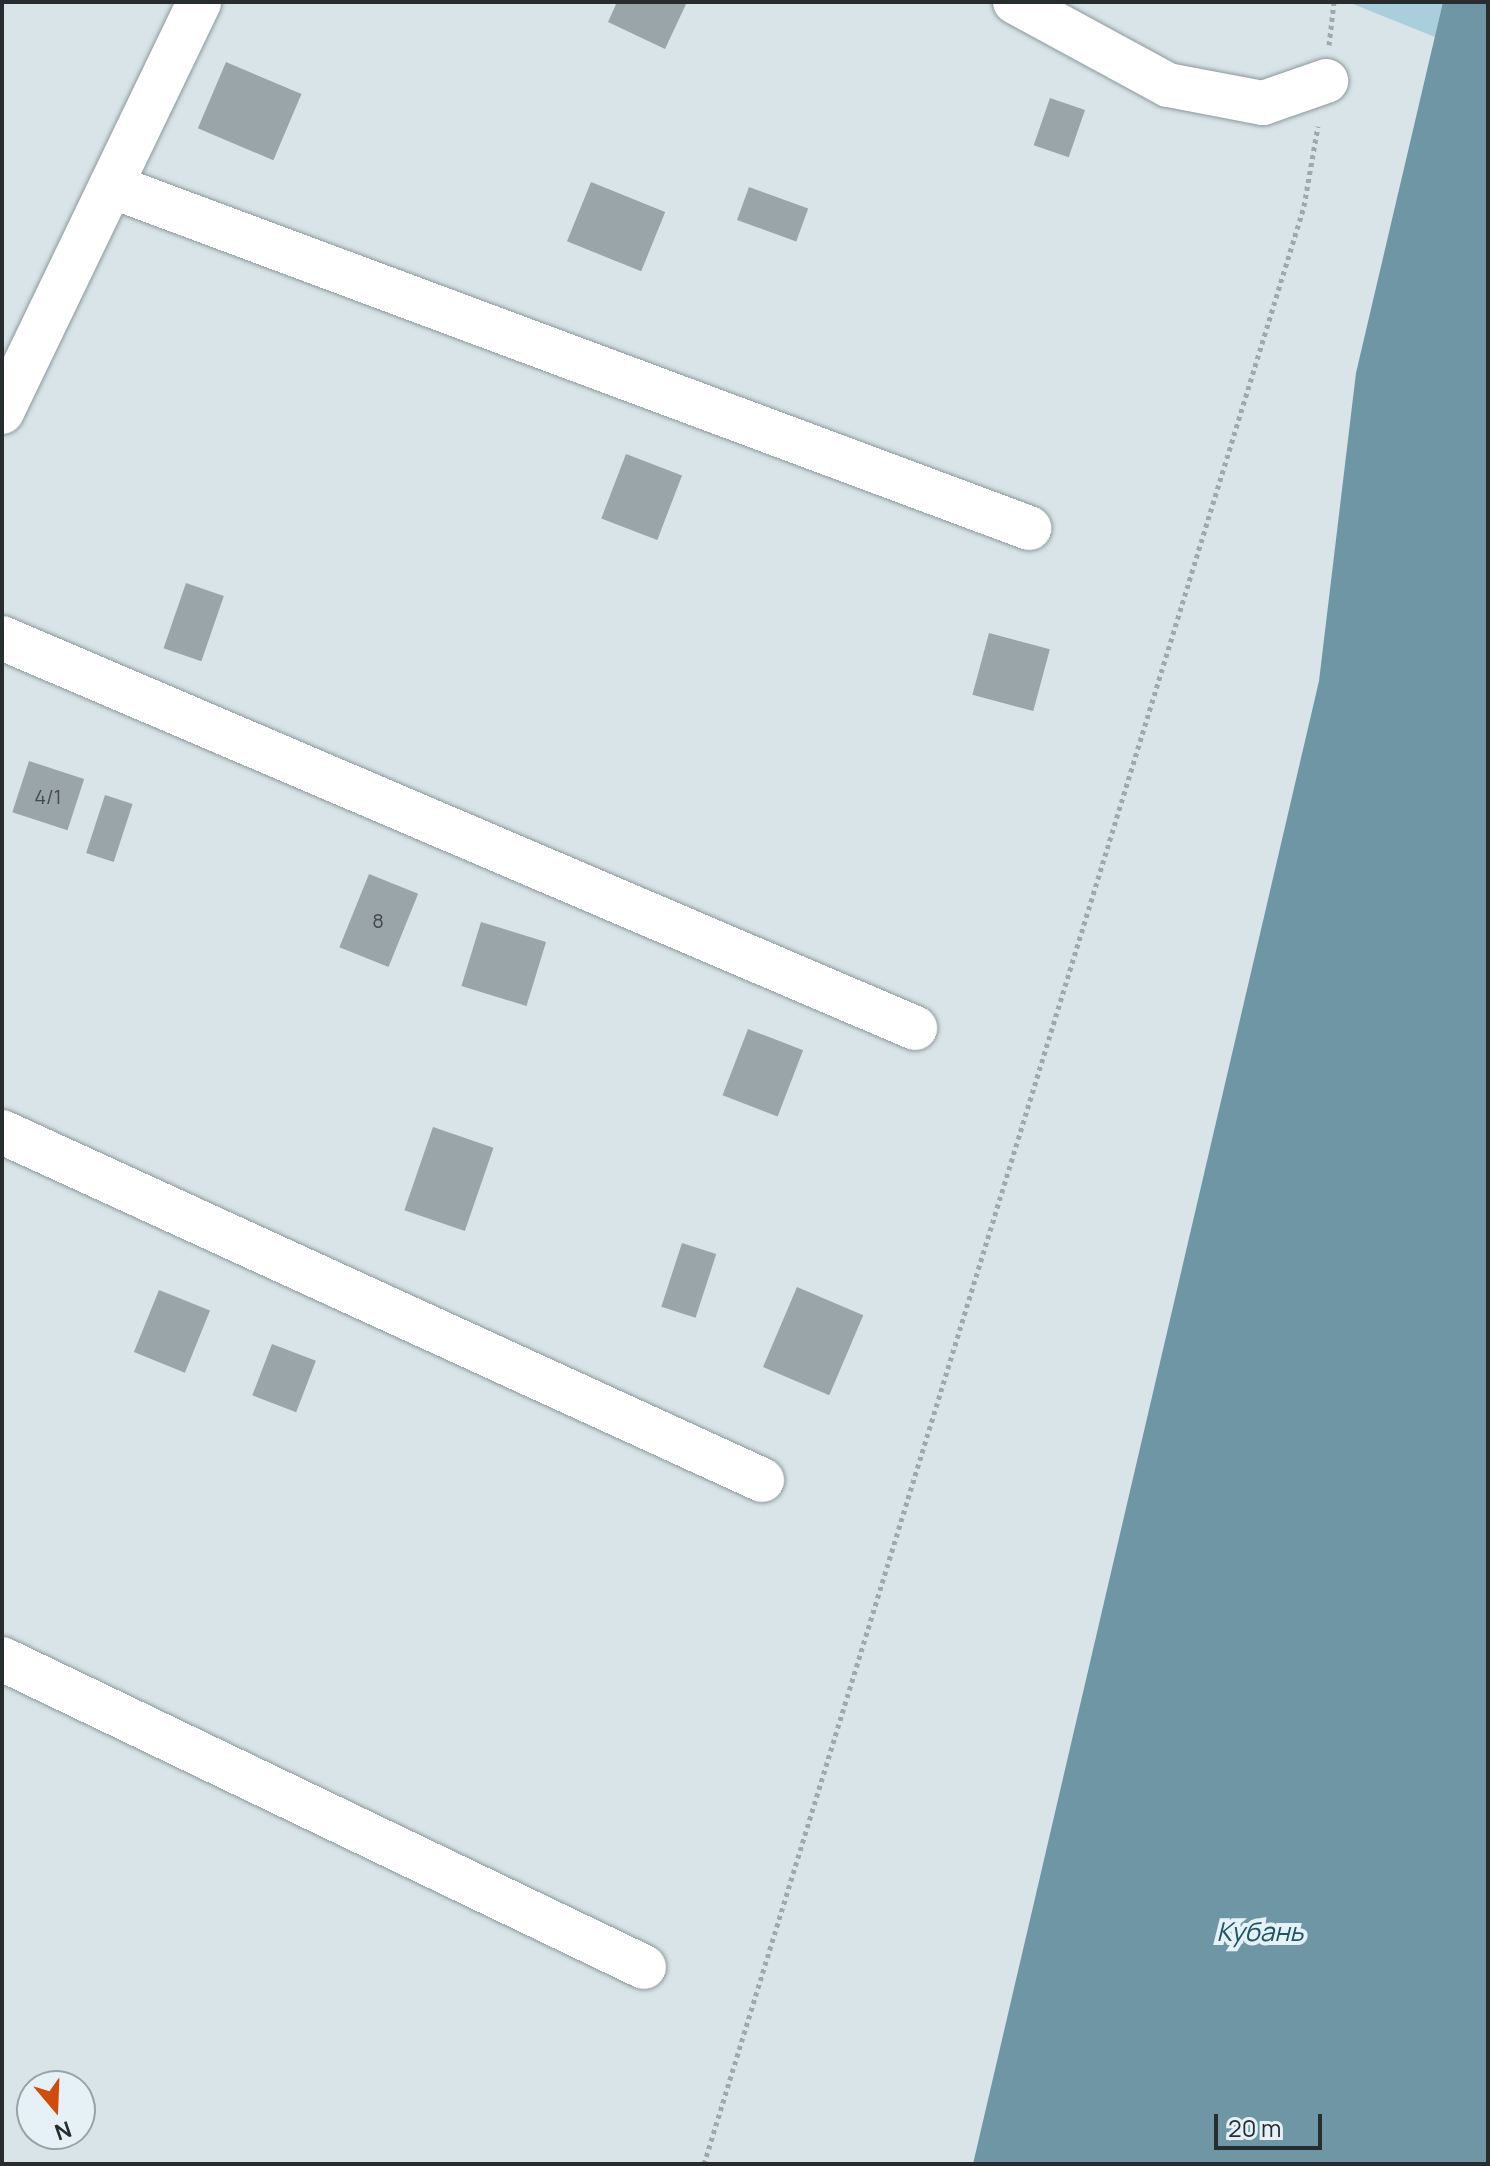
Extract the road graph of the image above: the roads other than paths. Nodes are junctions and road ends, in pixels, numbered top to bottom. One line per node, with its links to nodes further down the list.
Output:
1 (199, 2): 4 (street)
2 (1015, 2): 3 (street)
3 (1326, 81)
4 (111, 186): 5 (street); 6 (street)
5 (2, 412)
6 (1029, 528)
7 (2, 638): 8 (street)
8 (915, 1028)
9 (2, 1132): 10 (street)
10 (762, 1480)
11 (2, 1659): 12 (street)
12 (644, 1967)

